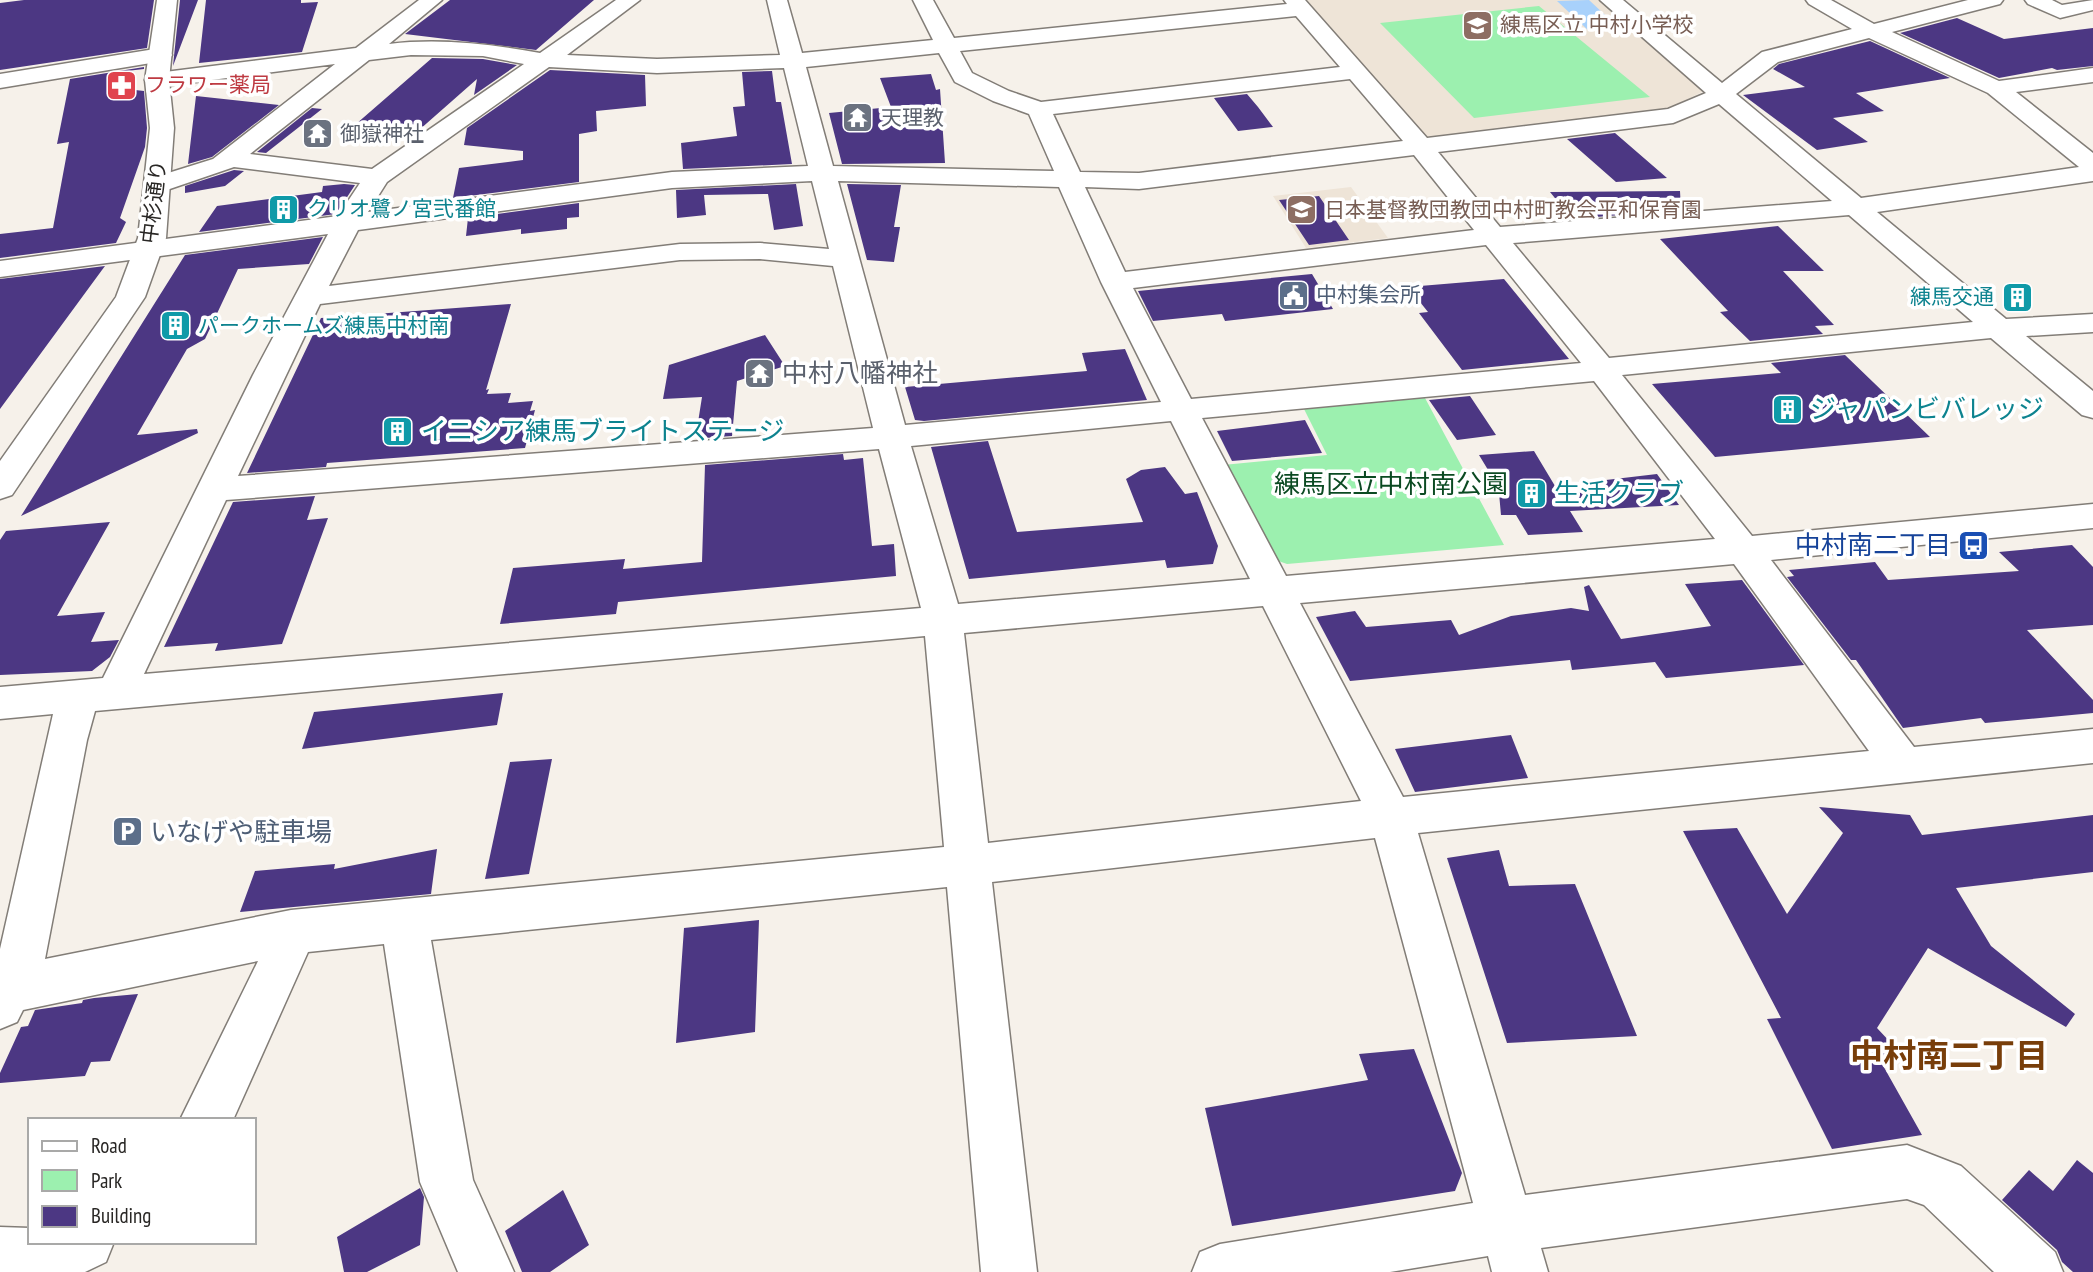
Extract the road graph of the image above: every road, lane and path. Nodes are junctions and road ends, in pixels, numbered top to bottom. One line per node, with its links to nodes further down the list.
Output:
1 (167, 0): 17 (street, 中杉通り)
2 (432, 0): 16 (street)
3 (630, 0): 18 (street)
4 (777, 0): 19 (street)
5 (923, 0): 15 (street)
6 (1610, 0): 25 (street)
7 (1816, 0): 14 (street)
8 (1993, 0): 14 (street)
9 (2035, 0): 12 (street)
10 (1298, 4): 15 (street); 20 (street)
11 (2093, 4): 12 (street)
12 (2060, 12): 13 (street)
13 (2093, 27)
14 (1871, 31): 24 (street); 25 (street)
15 (948, 45): 19 (street); 26 (street)
16 (364, 54): 18 (street); 22 (street); 28 (street)
17 (161, 55): 22 (street, 中杉通り); 23 (street)
18 (541, 60): 19 (street); 32 (street)
19 (794, 61): 30 (street)
20 (1354, 72): 26 (street); 27 (street)
21 (2093, 75): 24 (street)
22 (157, 79): 34 (street, 中杉通り)
23 (0, 81)
24 (1996, 88): 29 (street)
25 (1721, 95): 27 (street); 35 (street)
26 (1039, 109): 33 (street)
27 (1420, 146): 33 (street); 37 (street)
28 (228, 159): 32 (street); 34 (street)
29 (2093, 166)
30 (821, 173): 33 (street); 36 (street); 39 (street)
31 (2093, 173): 35 (street)
32 (377, 177): 36 (street)
33 (1071, 180): 41 (street)
34 (158, 185): 38 (street, 中杉通り)
35 (1855, 207): 37 (street); 44 (street)
36 (348, 222): 38 (street); 42 (street)
37 (1492, 236): 41 (street); 45 (street)
38 (149, 250): 40 (street); 49 (street, 中杉通り)
39 (844, 259): 42 (street); 48 (street)
40 (0, 269)
41 (1115, 282): 47 (street)
42 (309, 297): 50 (street)
43 (2093, 323): 44 (street)
44 (2001, 328): 45 (street); 46 (street)
45 (1601, 371): 47 (street); 52 (street)
46 (2093, 408)
47 (1181, 412): 48 (street); 53 (street)
48 (892, 437): 50 (street); 54 (street)
49 (0, 487)
50 (215, 489): 55 (street)
51 (2093, 516): 52 (street)
52 (1743, 550): 53 (street); 58 (street)
53 (1275, 590): 54 (street); 59 (street)
54 (943, 619): 55 (street); 60 (street)
55 (99, 694): 56 (street); 63 (street)
56 (0, 703)
57 (2093, 746): 58 (street)
58 (1904, 766): 59 (street)
59 (1391, 817): 60 (street); 65 (street)
60 (968, 864): 61 (street); 69 (street)
61 (406, 922): 62 (street); 68 (street)
62 (292, 932): 63 (street); 64 (street)
63 (3, 995)
64 (207, 1118)
65 (1514, 1249): 70 (street); 71 (street)
66 (0, 1255): 67 (street)
67 (66, 1257)
68 (486, 1272)
69 (1009, 1272)
70 (1220, 1272)
71 (2035, 1272)

